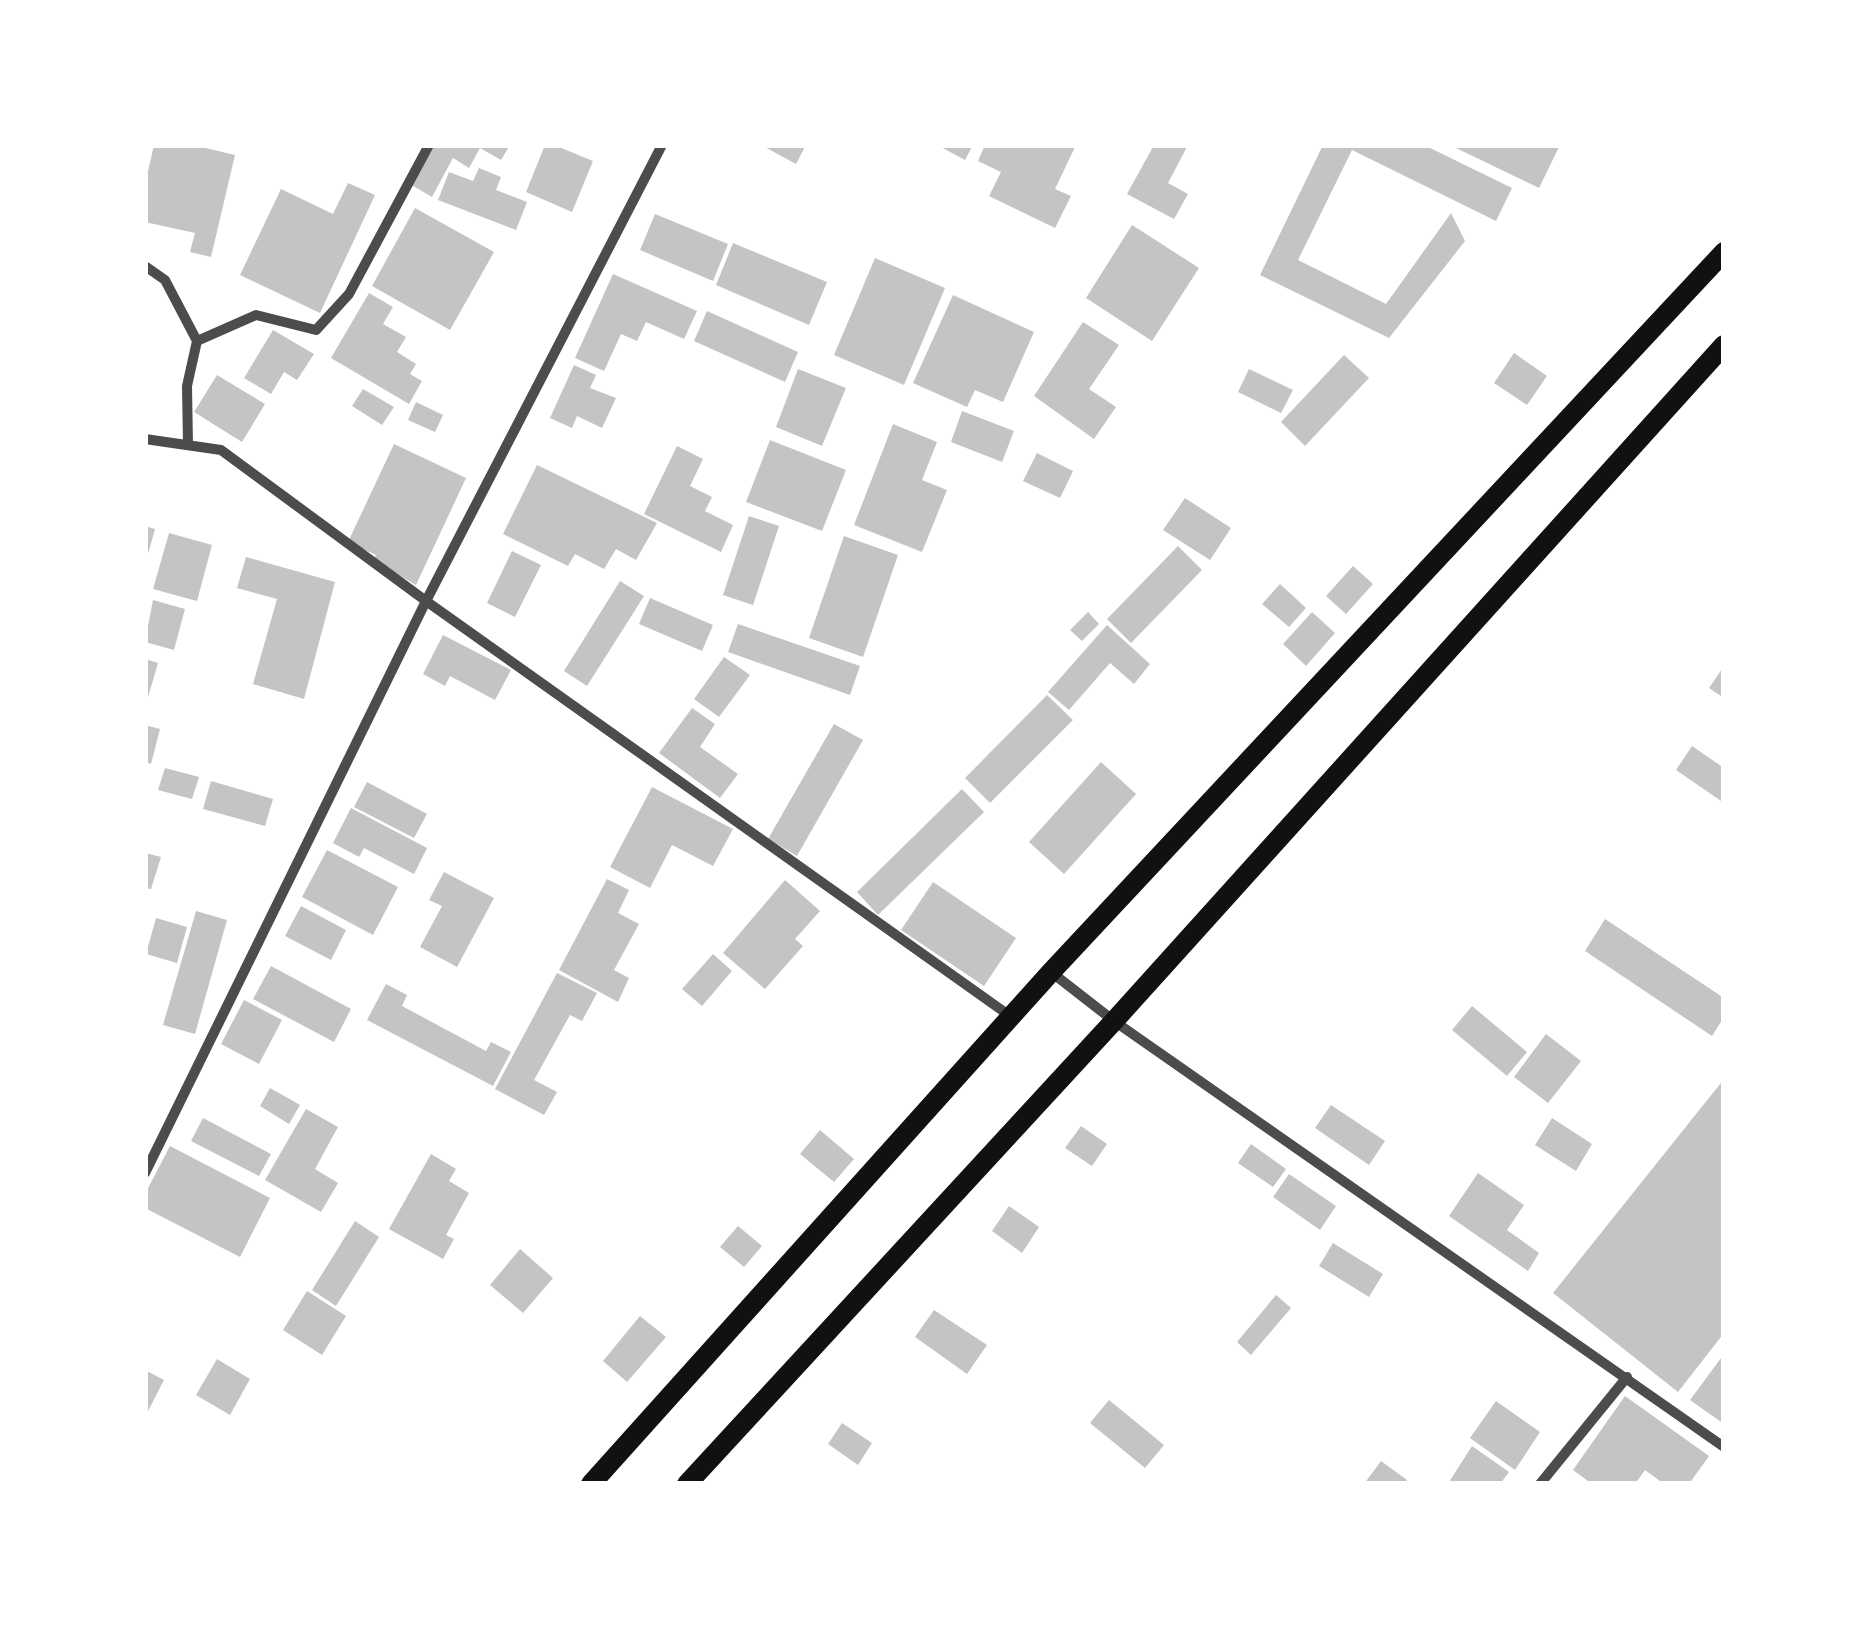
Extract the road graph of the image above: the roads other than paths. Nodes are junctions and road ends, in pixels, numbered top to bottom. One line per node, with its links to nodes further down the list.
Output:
1 (430, 145): 5 (street)
2 (662, 145): 9 (street)
3 (1724, 252): 10 (main road)
4 (145, 266): 5 (street)
5 (197, 341): 8 (street)
6 (1724, 345): 12 (main road)
7 (145, 439): 8 (street)
8 (188, 445): 9 (street)
9 (426, 602): 11 (street); 13 (street)
10 (1051, 972): 11 (main road); 12 (street)
11 (1011, 1017): 16 (main road)
12 (1114, 1020): 14 (street); 17 (main road)
13 (145, 1172)
14 (1626, 1377): 15 (street); 18 (street)
15 (1724, 1447)
16 (591, 1484)
17 (687, 1484)
18 (1540, 1484)

